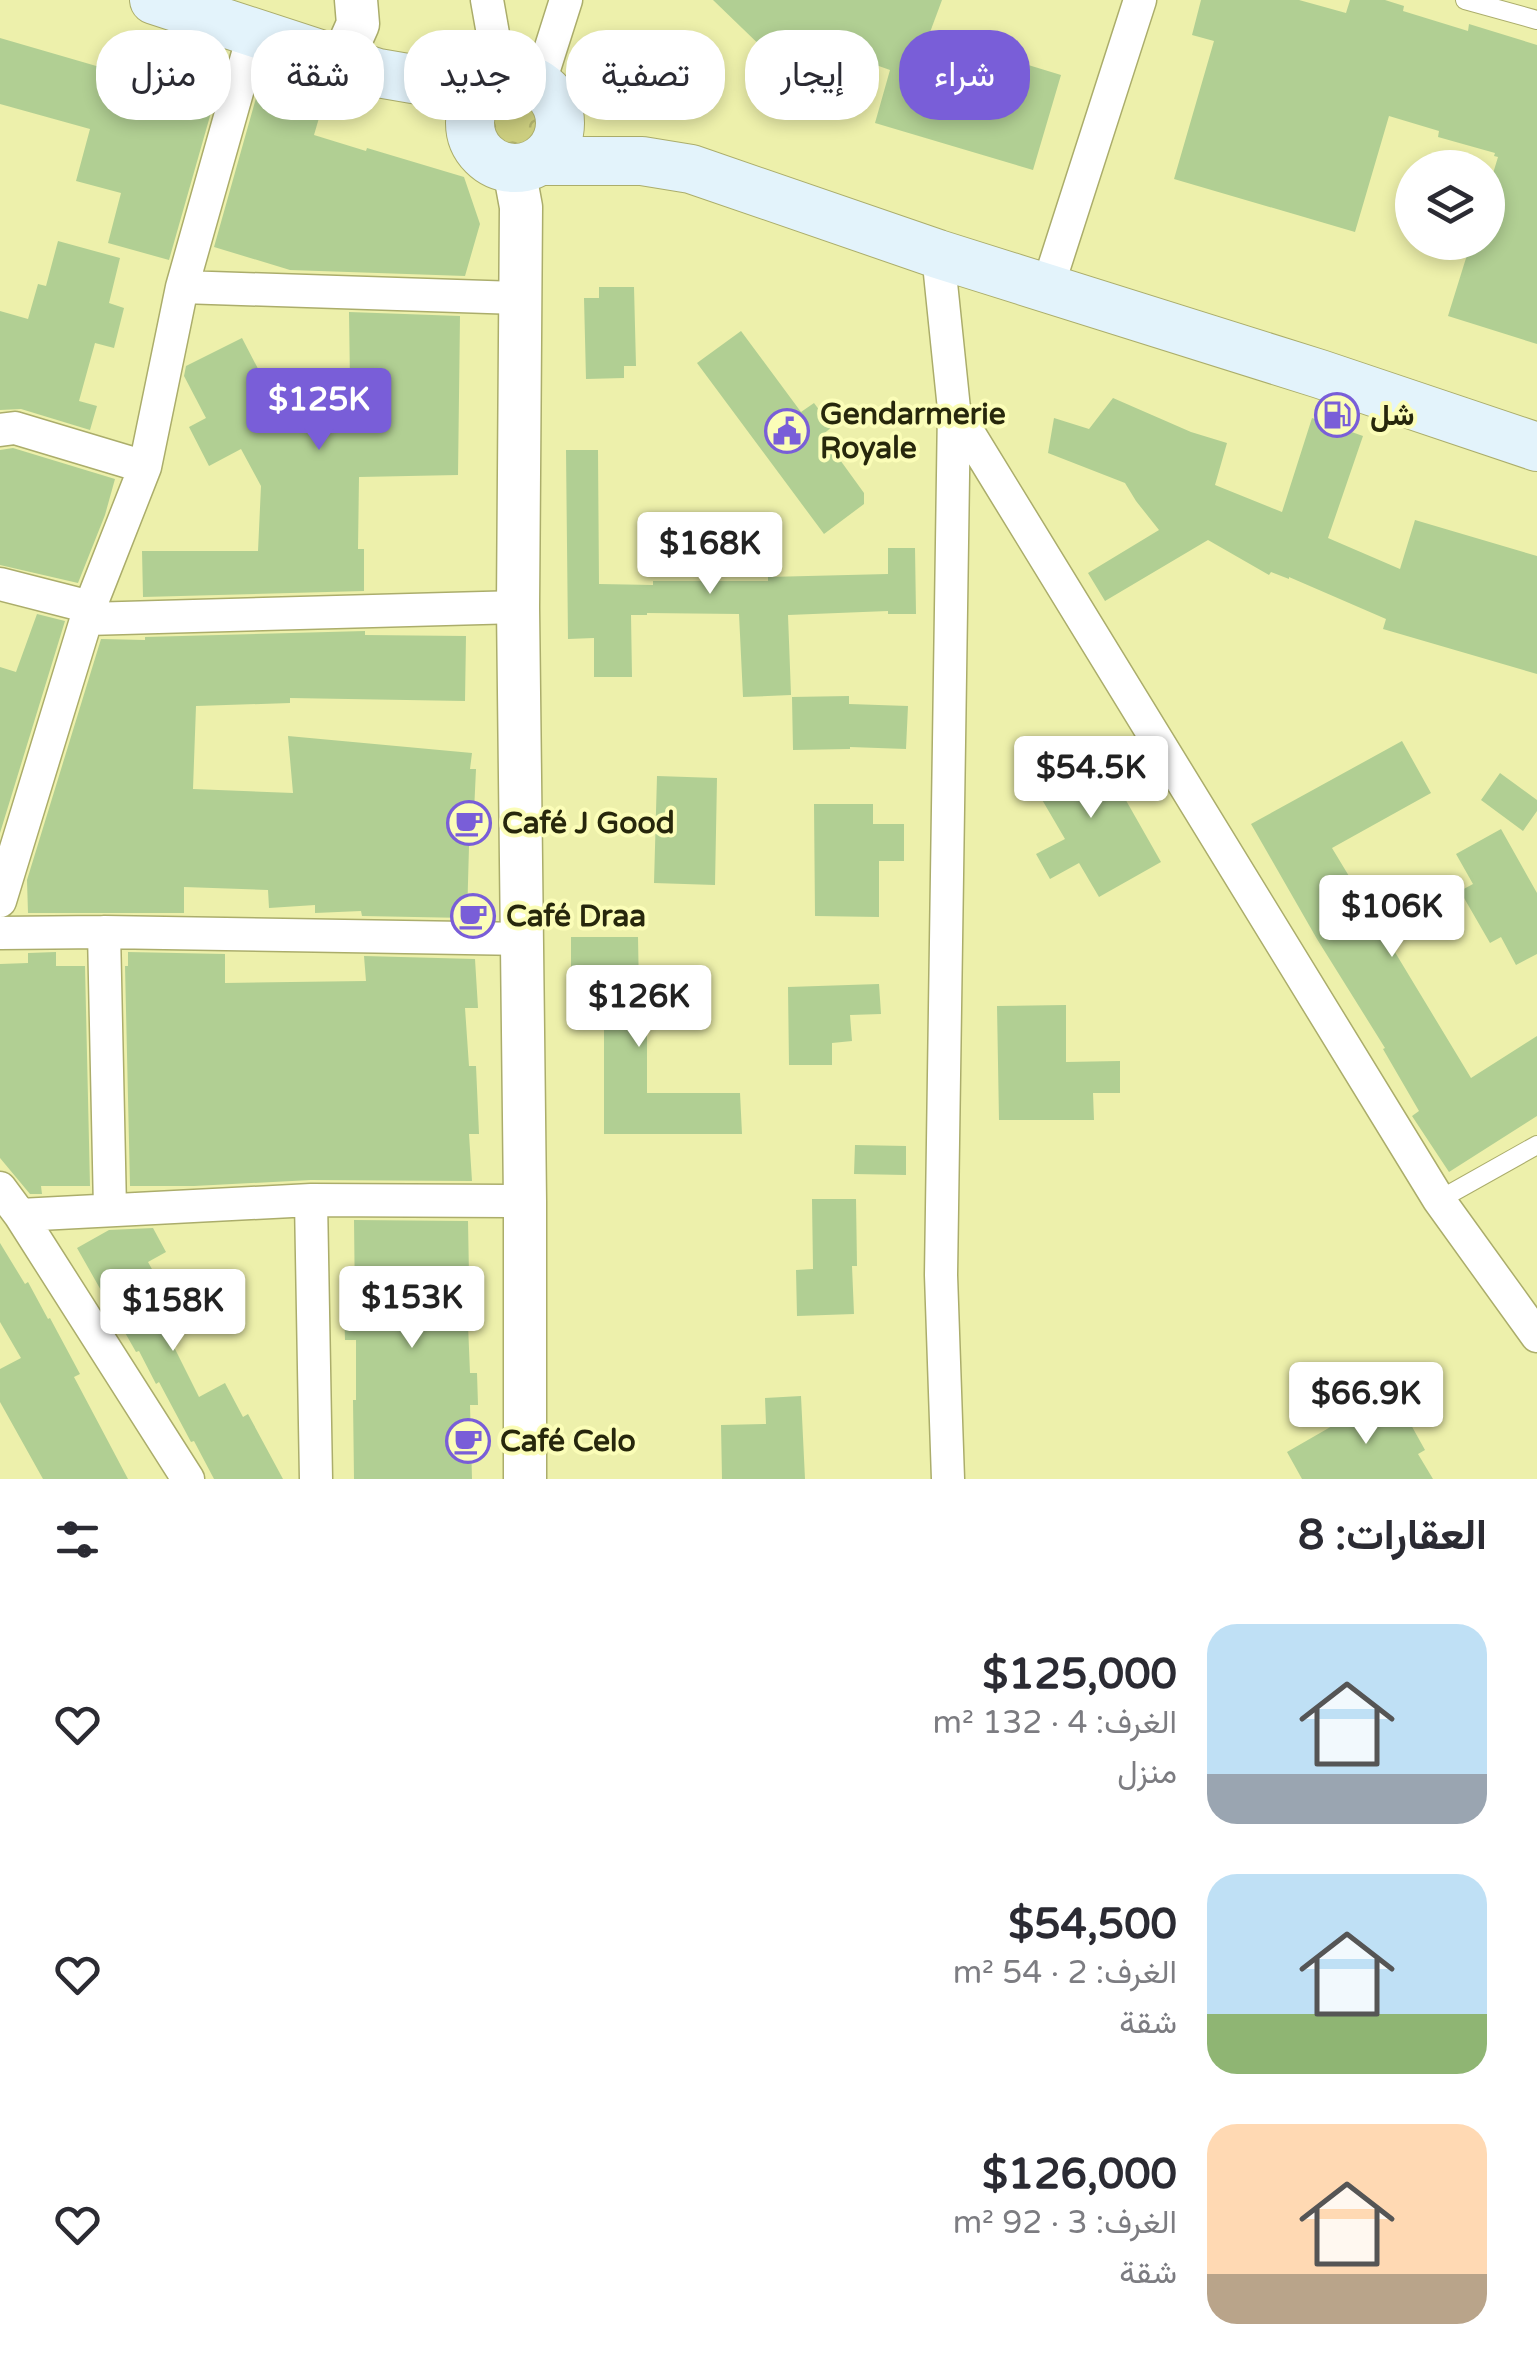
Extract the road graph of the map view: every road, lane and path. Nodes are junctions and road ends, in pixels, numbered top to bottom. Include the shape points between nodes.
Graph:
1 (154, 0) edge
2 (356, 0) edge
3 (487, 0) edge
4 (566, 0) edge
5 (1140, 0) edge
6 (1465, 0) edge
7 (1537, 20) edge
8 (358, 30) edge
9 (498, 30) edge
10 (251, 31) edge
11 (546, 41) edge
12 (251, 43) edge
13 (384, 81) edge
14 (546, 103) edge
15 (469, 120) edge
16 (546, 120) edge
17 (511, 160) junction
18 (691, 169) junction
19 (938, 254) junction
20 (182, 288) junction
21 (1046, 289) junction
22 (520, 298) junction
23 (954, 409) junction
24 (0, 430) edge
25 (1537, 447) edge
26 (145, 467) junction
27 (0, 584) edge
28 (518, 607) junction
29 (88, 613) junction
30 (0, 901) edge
31 (104, 932) junction
32 (0, 933) edge
33 (522, 938) junction
34 (1537, 1145) edge
35 (0, 1188) edge
36 (312, 1200) junction
37 (1438, 1200) junction
38 (525, 1201) junction
39 (110, 1209) junction
40 (20, 1215) junction
41 (1537, 1336) edge
42 (188, 1479) edge
43 (316, 1479) edge
44 (525, 1479) edge
45 (948, 1479) edge

1 - 10 main road
2 - 8 street
3 - 9 street
4 - 11 street
5 - 21 street
6 - 7 lane
12 - 20 street
13 - 17 main road
14 - 18 main road via 642,140
15 - 17 main road via 471,136
16 - 17 main road via 559,134 552,150
17 - 18 main road via 642,160
17 - 22 street via 521,207
18 - 19 main road
19 - 21 main road
19 - 23 street
20 - 22 street
20 - 26 street
21 - 25 main road
22 - 28 street
23 - 37 street
23 - 45 street via 941,1275
24 - 26 street via 15,428
26 - 29 street
27 - 29 street
28 - 29 street
28 - 33 street
29 - 30 street
31 - 32 street
31 - 33 street
31 - 39 street
33 - 38 street
34 - 37 lane
35 - 40 street
36 - 38 street
36 - 39 street
36 - 43 street
37 - 41 street
38 - 44 street
39 - 40 street
40 - 42 street

